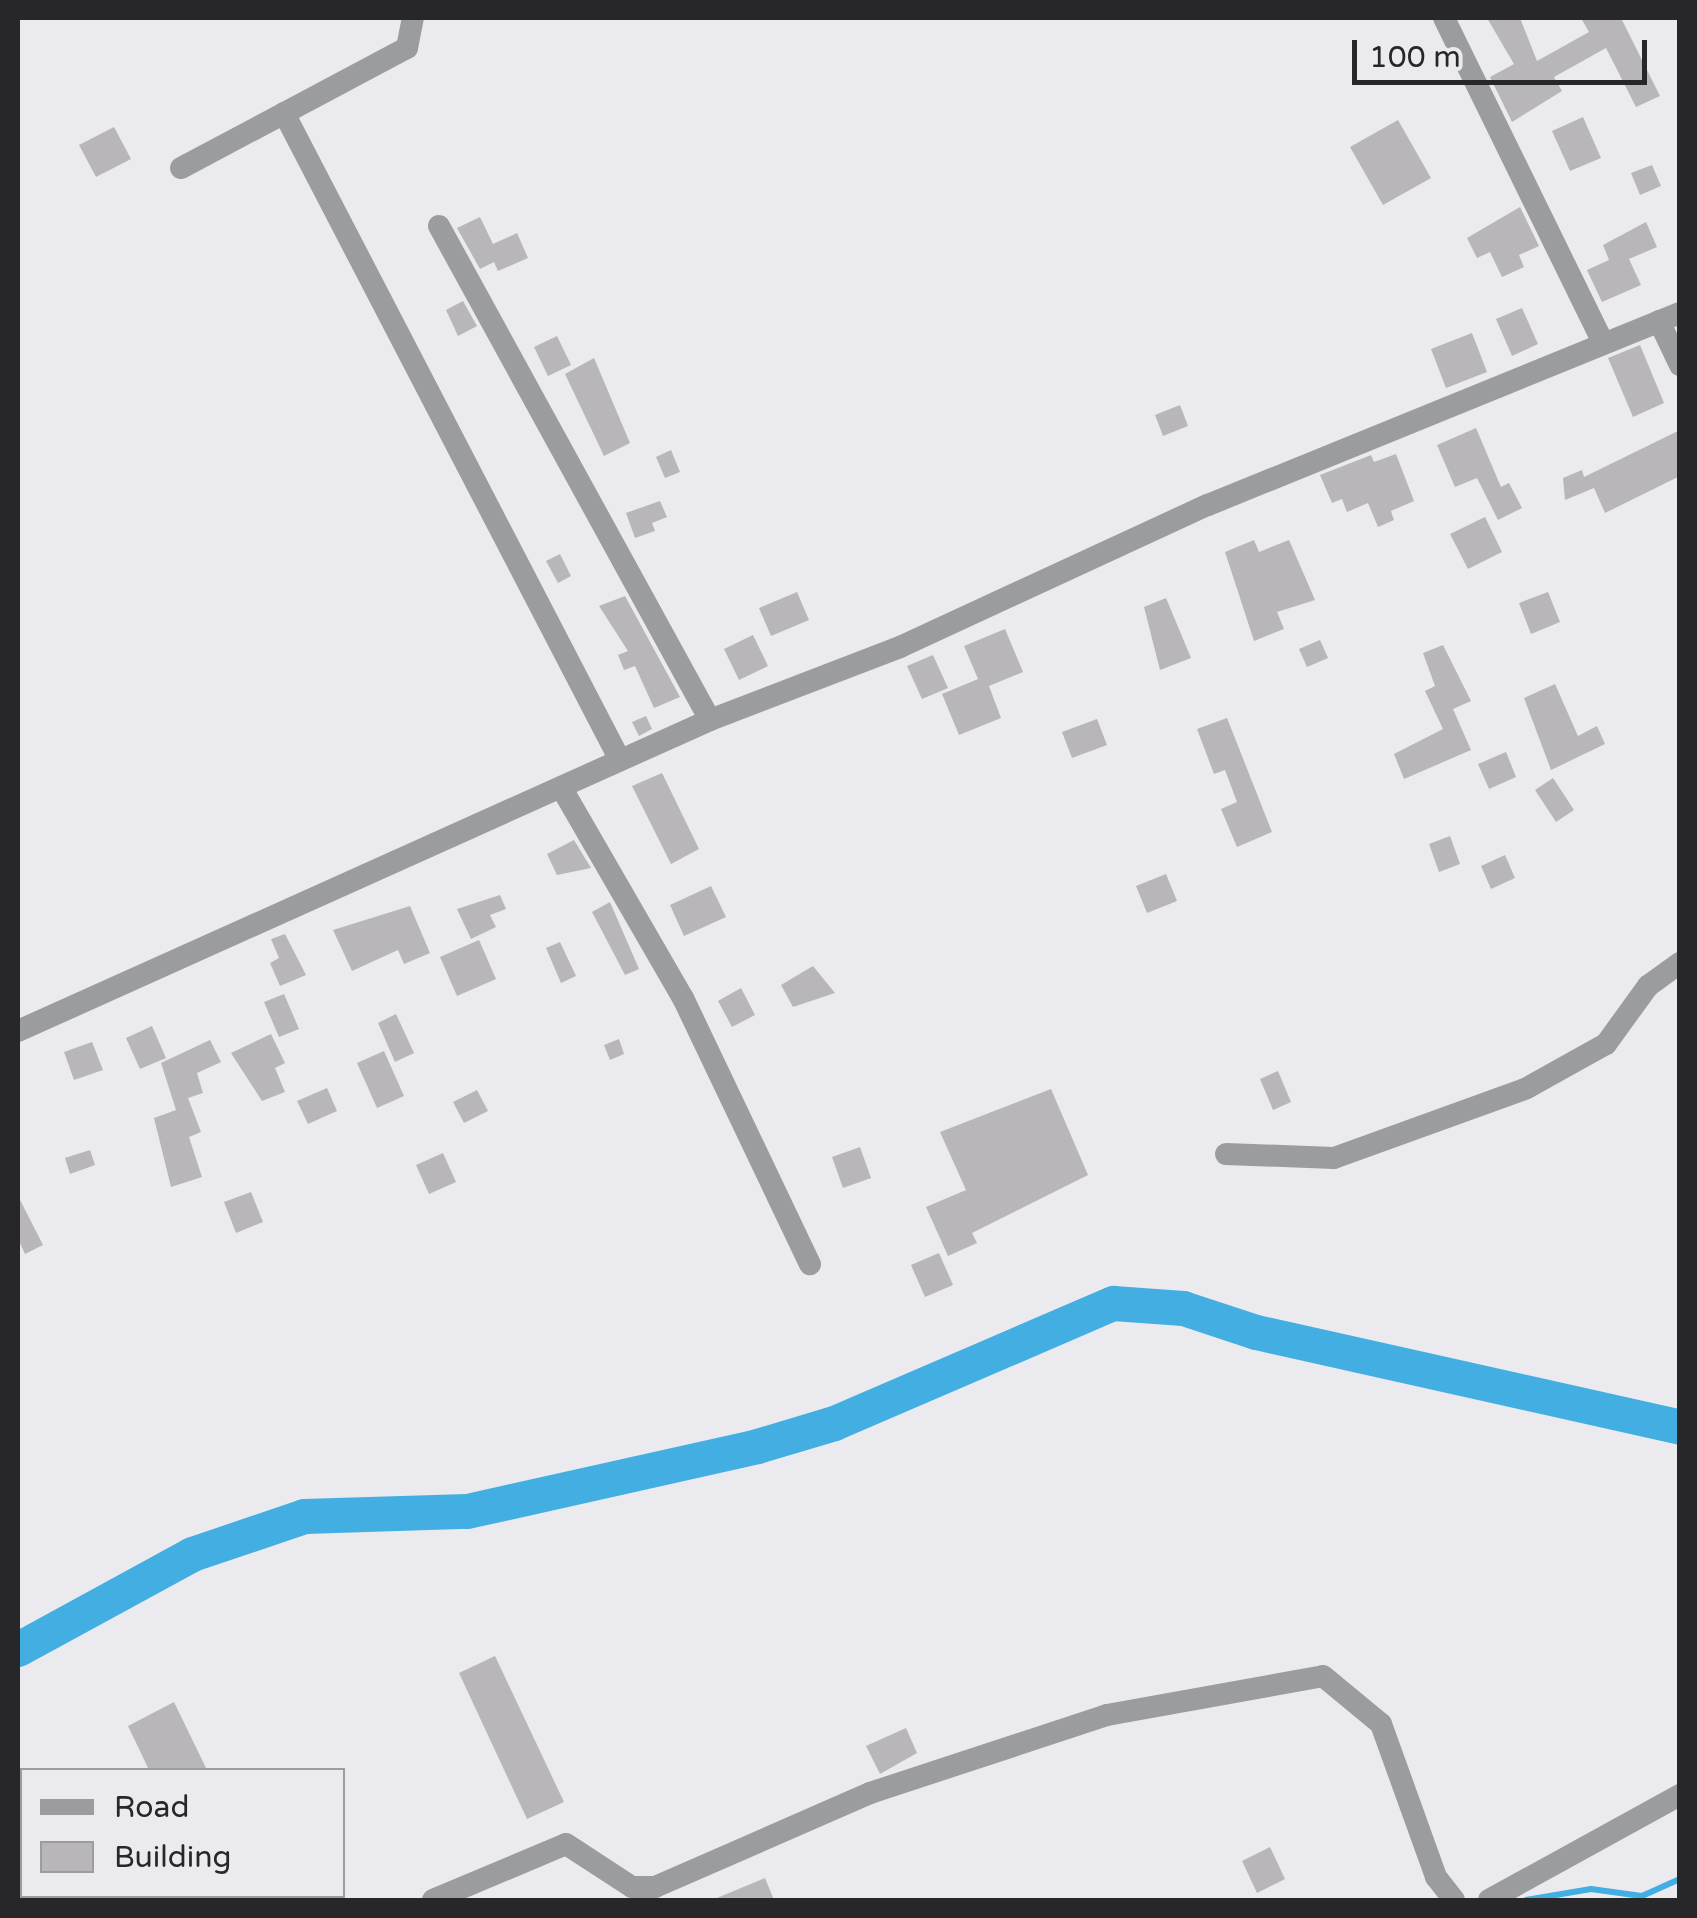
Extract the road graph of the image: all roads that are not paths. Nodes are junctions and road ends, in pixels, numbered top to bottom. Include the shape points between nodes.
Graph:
1 (412, 18) edge
2 (1444, 18) edge
3 (284, 113) junction
4 (181, 168) dead end
5 (440, 226) dead end
6 (1669, 317) edge
7 (1604, 344) junction
8 (1680, 365) edge
9 (710, 720) junction
10 (620, 760) junction
11 (561, 787) junction
12 (1680, 963) edge
13 (18, 1031) edge
14 (1226, 1154) dead end
15 (810, 1264) dead end
16 (1680, 1795) edge
17 (433, 1900) edge
18 (1454, 1900) edge
19 (1489, 1900) edge

1 - 3 street via 407,48
2 - 7 street
3 - 4 street
3 - 10 street
5 - 9 street
6 - 7 street
6 - 8 street
7 - 9 street via 1208,505 900,648
9 - 10 street
10 - 11 street
11 - 13 street
11 - 15 street via 683,998
12 - 14 street via 1648,986 1606,1044 1527,1088 1334,1158
16 - 19 street
17 - 18 street via 566,1844 632,1887 655,1887 870,1792 1108,1715 1323,1676 1382,1724 1436,1877

